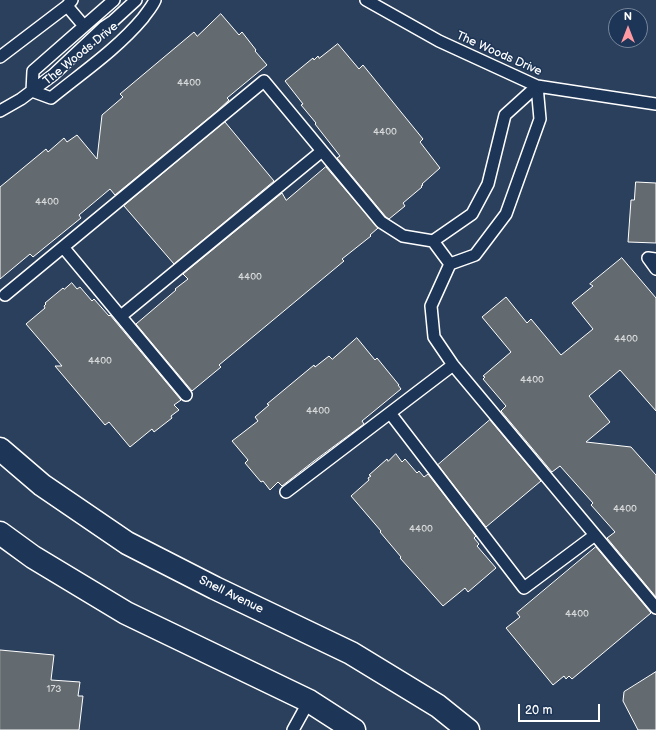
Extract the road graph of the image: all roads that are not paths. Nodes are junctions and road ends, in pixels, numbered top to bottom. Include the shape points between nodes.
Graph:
1 (114, 0) edge
2 (136, 0) edge
3 (155, 0) edge
4 (366, 0) edge
5 (69, 3) edge
6 (84, 26) junction
7 (0, 56) edge
8 (537, 86) junction
9 (32, 91) junction
10 (656, 104) edge
11 (0, 112) edge
12 (322, 151) junction
13 (433, 241) junction
14 (63, 247) junction
15 (656, 259) edge
16 (450, 264) junction
17 (656, 269) edge
18 (5, 295) dead end
19 (121, 316) junction
20 (453, 365) junction
21 (186, 395) dead end
22 (390, 413) junction
23 (0, 449) edge
24 (286, 492) dead end
25 (0, 533) edge
26 (595, 535) junction
27 (656, 608) edge
28 (309, 702) junction
29 (293, 730) edge
30 (354, 730) edge
31 (468, 730) edge

1 - 6 lane, The Woods Drive
2 - 9 lane, The Woods Drive
3 - 9 lane, The Woods Drive via 115,47 51,98
4 - 8 lane, The Woods Drive via 439,41
5 - 6 lane
5 - 7 lane
6 - 9 lane, The Woods Drive via 32,71
8 - 10 lane, The Woods Drive
8 - 13 lane via 505,115 488,184 472,214
8 - 16 lane via 540,119 506,214 474,255
9 - 11 lane, The Woods Drive
12 - 13 lane via 381,222 404,236
12 - 14 lane via 264,81
12 - 19 lane
13 - 16 lane
14 - 18 lane
14 - 19 lane
15 - 17 lane via 648,258
16 - 20 lane via 431,306 434,336
19 - 21 lane
20 - 22 lane
20 - 26 lane
22 - 24 lane
22 - 26 lane via 524,588
23 - 31 main road, Snell Avenue via 42,485 127,543 351,652 438,706
25 - 28 main road via 33,557 126,613
26 - 27 lane
28 - 29 lane
28 - 30 main road

